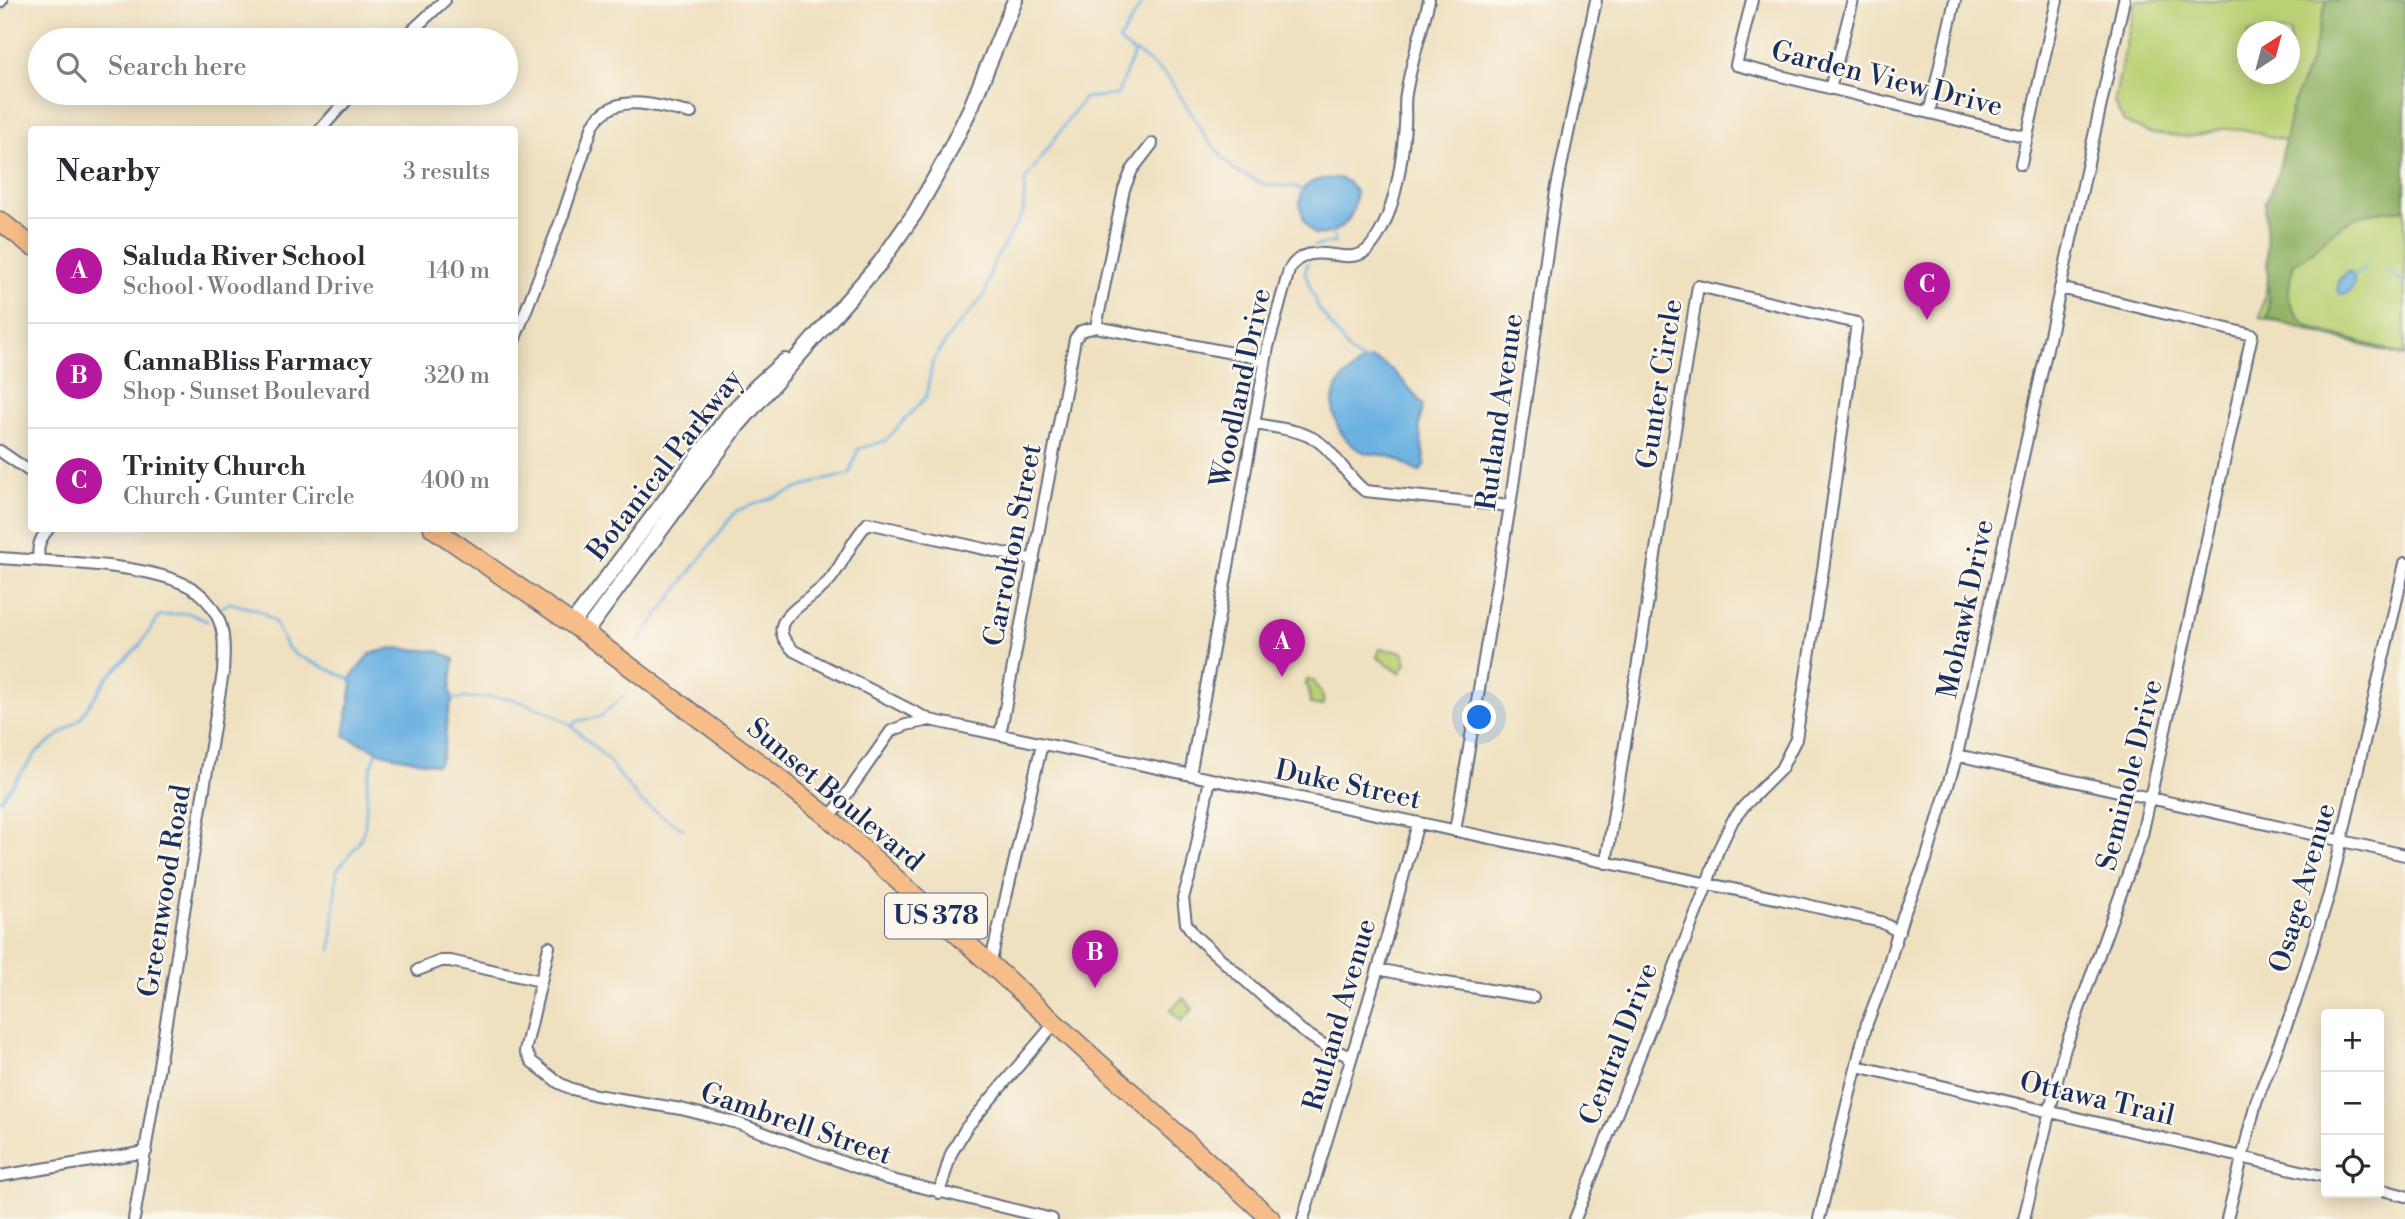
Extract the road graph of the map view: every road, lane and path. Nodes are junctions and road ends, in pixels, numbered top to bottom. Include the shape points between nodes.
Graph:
1 (445, 0) edge
2 (1015, 0) edge
3 (1429, 0) edge
4 (1596, 0) edge
5 (1752, 0) edge
6 (1853, 0) edge
7 (1955, 0) edge
8 (2057, 0) edge
9 (2124, 0) edge
10 (415, 28) edge
11 (1830, 89) junction
12 (342, 105) edge
13 (691, 113) dead end
14 (1928, 113) junction
15 (324, 126) edge
16 (2027, 137) junction
17 (1152, 144) dead end
18 (2021, 164) dead end
19 (0, 221) edge
20 (28, 243) edge
21 (2060, 288) junction
22 (1096, 327) junction
23 (518, 331) edge
24 (1265, 362) junction
25 (1255, 424) junction
26 (0, 451) edge
27 (28, 470) edge
28 (1510, 506) junction
29 (46, 532) edge
30 (444, 532) edge
31 (0, 558) edge
32 (1034, 560) junction
33 (38, 561) junction
34 (2405, 563) edge
35 (578, 628) junction
36 (930, 720) junction
37 (1000, 736) junction
38 (1042, 744) junction
39 (1957, 755) junction
40 (1190, 775) junction
41 (1210, 779) junction
42 (2150, 798) junction
43 (828, 817) junction
44 (1418, 823) junction
45 (1455, 831) junction
46 (2343, 841) junction
47 (2405, 855) edge
48 (1606, 863) junction
49 (1706, 885) junction
50 (1899, 932) junction
51 (549, 947) dead end
52 (990, 965) junction
53 (1378, 969) junction
54 (418, 970) dead end
55 (541, 981) junction
56 (1533, 997) dead end
57 (1054, 1024) junction
58 (1352, 1056) junction
59 (1857, 1066) junction
60 (2049, 1111) junction
61 (146, 1152) junction
62 (2242, 1157) junction
63 (0, 1176) edge
64 (2321, 1176) edge
65 (2384, 1190) edge
66 (939, 1193) junction
67 (2405, 1196) edge
68 (134, 1219) edge
69 (1052, 1219) edge
70 (1271, 1219) edge
71 (1303, 1219) edge
72 (1575, 1219) edge
73 (1819, 1219) edge
74 (2024, 1219) edge
75 (2227, 1219) edge

1 - 10 street
2 - 35 street, Botanical Parkway via 971,107 915,213 880,263 737,426
3 - 24 street, Woodland Drive via 1405,95 1396,184 1382,230 1360,255 1315,253 1293,263
4 - 28 street, Rutland Avenue via 1556,191
5 - 11 street, Garden View Drive via 1736,65
6 - 11 street
7 - 14 street
8 - 16 street
9 - 21 street, Mohawk Drive
11 - 14 street, Garden View Drive
12 - 15 street
13 - 23 street via 624,103 598,116
14 - 16 street, Garden View Drive
16 - 18 street
17 - 22 street via 1124,189
19 - 20 main road
21 - 39 street, Mohawk Drive
21 - 42 street, Seminole Drive via 2252,335
22 - 24 street
22 - 32 street, Carrolton Street via 1081,331 1075,339
24 - 25 street, Woodland Drive
25 - 28 street via 1289,430 1322,444 1365,491
25 - 40 street, Woodland Drive
26 - 27 street
28 - 45 street, Rutland Avenue
29 - 33 street via 37,547
30 - 35 main road, Sunset Boulevard / US 378
31 - 33 street
32 - 36 street via 868,523 827,584 790,612 782,634 794,651
32 - 37 street, Carrolton Street
33 - 61 street, Greenwood Road via 162,576 198,592 222,627 223,672
34 - 46 street, Osage Avenue
35 - 43 main road, Sunset Boulevard / US 378
36 - 37 street, Duke Street
36 - 43 street, Duke Street via 891,732
37 - 38 street, Duke Street
38 - 40 street, Duke Street
38 - 52 street
39 - 42 street
39 - 50 street, Mohawk Drive
40 - 41 street, Duke Street
41 - 44 street, Duke Street
41 - 58 street via 1183,898 1186,923 1301,1031
42 - 46 street
42 - 60 street, Seminole Drive via 2135,861 2064,1051
43 - 52 main road, Sunset Boulevard / US 378
44 - 45 street, Duke Street
44 - 53 street, Rutland Avenue
45 - 48 street, Duke Street
46 - 47 street
46 - 62 street, Osage Avenue via 2295,1003 2256,1102
48 - 49 street, Duke Street
48 - 49 street, Gunter Circle via 1698,286 1857,323 1796,739 1781,769 1733,820
49 - 50 street, Duke Street via 1881,922
49 - 72 street, Central Drive
50 - 59 street, Mohawk Drive
51 - 55 street
52 - 57 main road, Sunset Boulevard / US 378
53 - 56 street
53 - 58 street, Rutland Avenue
54 - 55 street via 450,961
55 - 66 street, Gambrell Street via 525,1051 559,1083 596,1095 737,1123 854,1168
57 - 66 street via 966,1128 951,1154
57 - 70 main road, Sunset Boulevard / US 378
58 - 71 street, Rutland Avenue
59 - 60 street, Ottawa Trail
59 - 73 street, Mohawk Drive
60 - 62 street, Ottawa Trail
60 - 74 street, Seminole Drive
61 - 63 street
61 - 68 street, Greenwood Road
62 - 64 street, Ottawa Trail
62 - 75 street, Osage Avenue
65 - 67 street
66 - 69 street, Gambrell Street

